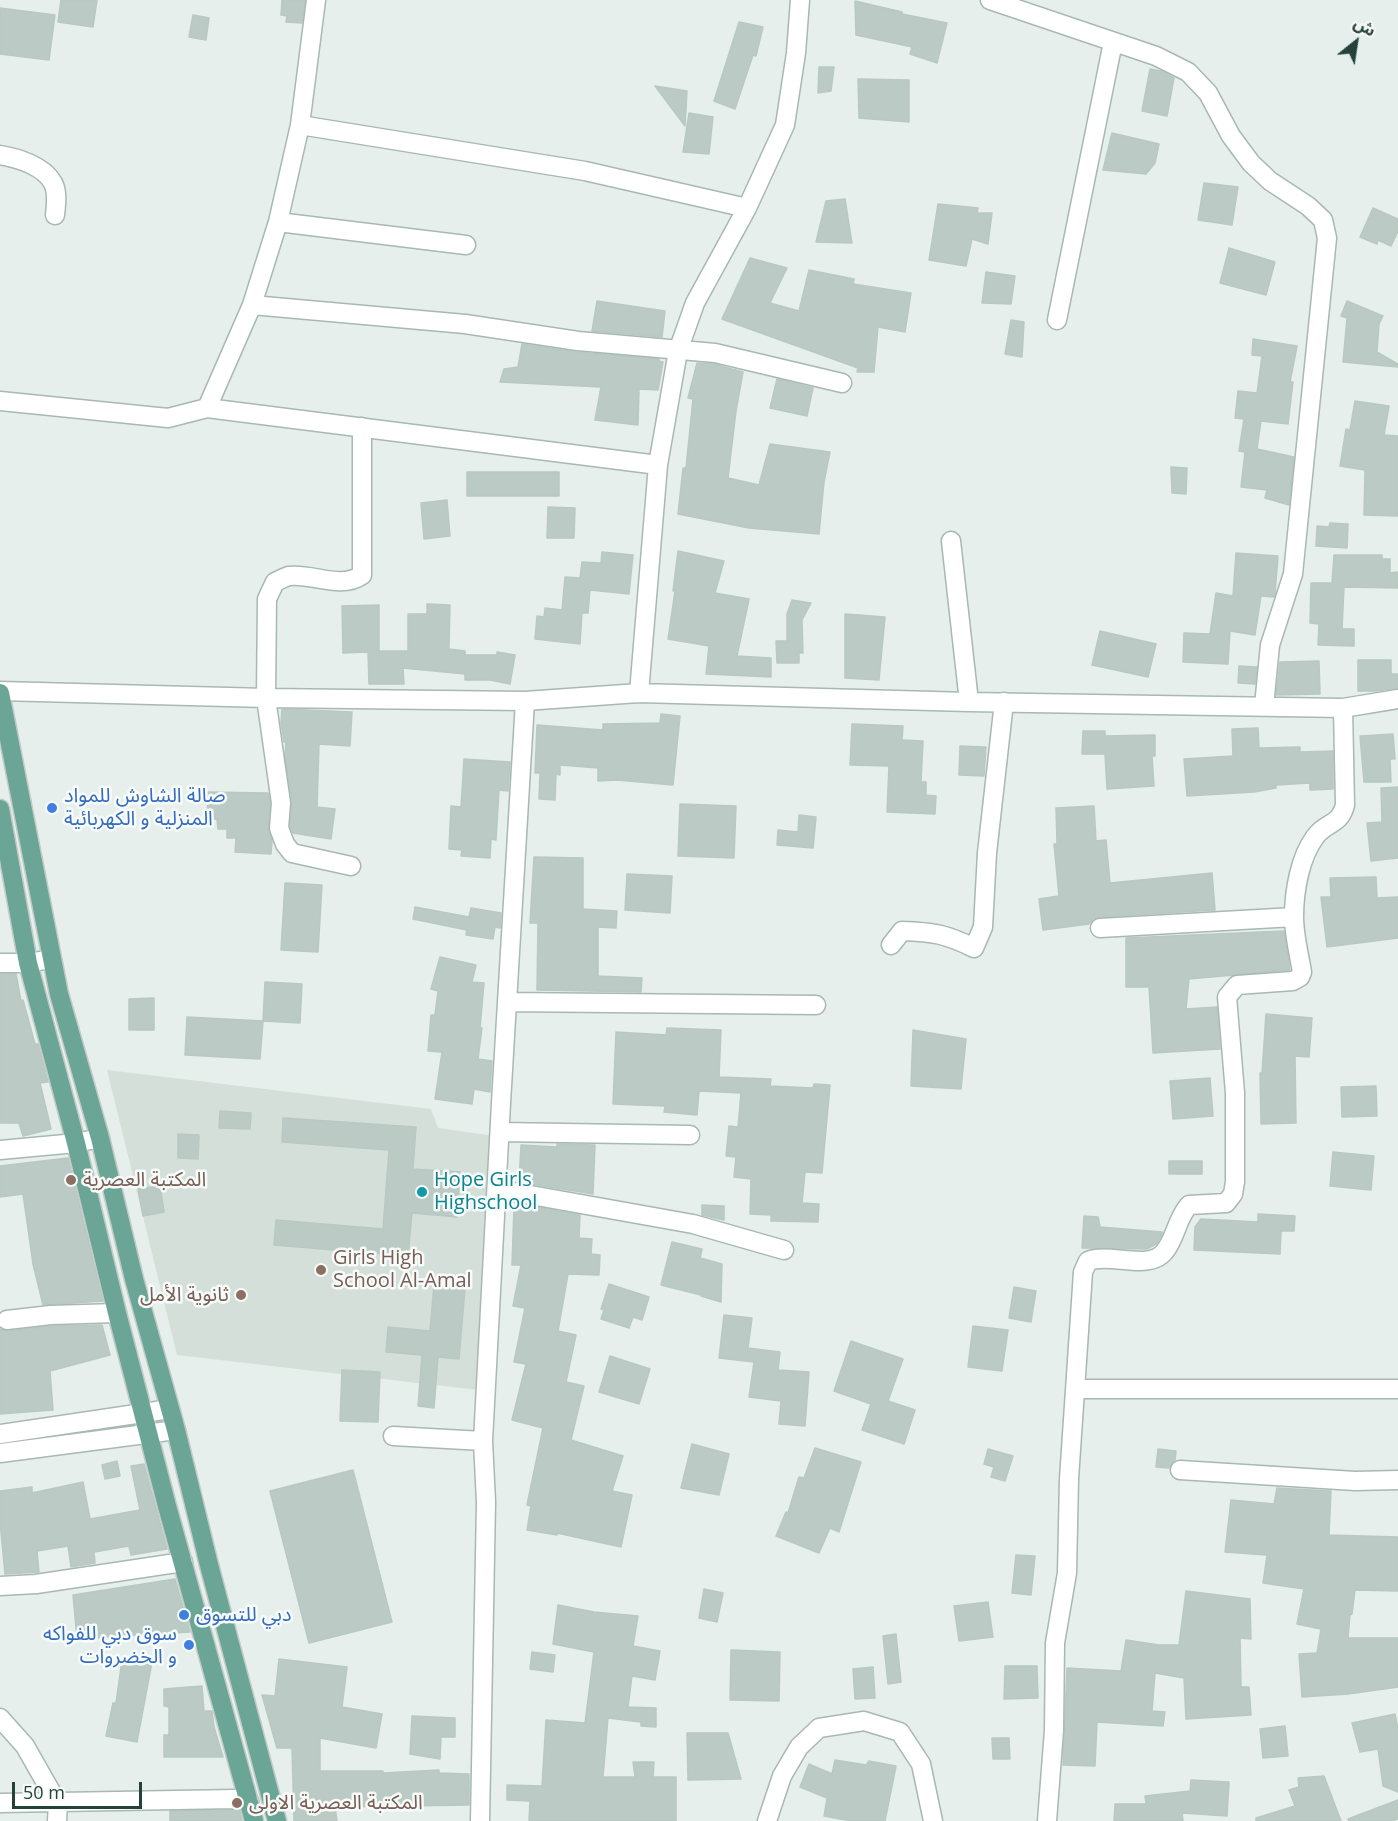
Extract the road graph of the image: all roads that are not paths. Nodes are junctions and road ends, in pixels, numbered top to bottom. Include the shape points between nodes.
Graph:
1 (316, 0) edge
2 (800, 0) edge
3 (990, 0) edge
4 (1113, 42) junction
5 (300, 125) junction
6 (0, 155) edge
7 (747, 208) junction
8 (55, 215) dead end
9 (278, 222) junction
10 (466, 245) dead end
11 (252, 305) junction
12 (1057, 320) dead end
13 (678, 351) junction
14 (842, 383) dead end
15 (0, 401) edge
16 (207, 408) junction
17 (362, 427) junction
18 (658, 465) junction
19 (951, 541) dead end
20 (0, 692) edge
21 (639, 693) junction
22 (266, 698) junction
23 (1398, 699) edge
24 (525, 701) junction
25 (969, 702) junction
26 (1004, 702) junction
27 (1264, 706) junction
28 (1343, 708) junction
29 (0, 809) edge
30 (351, 866) dead end
31 (1294, 917) junction
32 (1100, 928) dead end
33 (891, 945) dead end
34 (51, 959) junction
35 (0, 963) edge
36 (28, 963) junction
37 (507, 1002) junction
38 (816, 1005) dead end
39 (500, 1132) junction
40 (690, 1136) dead end
41 (100, 1138) junction
42 (76, 1143) junction
43 (0, 1150) edge
44 (497, 1189) junction
45 (784, 1250) dead end
46 (117, 1313) junction
47 (7, 1320) dead end
48 (1075, 1389) junction
49 (1398, 1389) edge
50 (170, 1409) junction
51 (144, 1414) junction
52 (176, 1430) junction
53 (0, 1434) edge
54 (150, 1435) junction
55 (393, 1436) dead end
56 (483, 1441) junction
57 (0, 1453) edge
58 (1180, 1470) dead end
59 (1398, 1480) edge
60 (183, 1562) junction
61 (0, 1586) edge
62 (0, 1718) edge
63 (249, 1801) junction
64 (0, 1803) edge
65 (58, 1812) edge
66 (254, 1821) edge
67 (277, 1821) edge
68 (480, 1821) edge
69 (767, 1821) edge
70 (933, 1821) edge
71 (1047, 1821) edge

1 - 5 street
2 - 7 street via 784,125
3 - 4 street
4 - 12 street
4 - 27 street via 1188,72 1208,93 1251,163 1323,220 1327,238 1293,574 1270,645
5 - 7 street via 585,171
5 - 9 street
6 - 8 street via 41,170 53,183
7 - 13 street via 695,303
9 - 10 street
9 - 11 street
11 - 13 street via 465,324
11 - 16 street
13 - 14 street via 715,353
13 - 18 street
15 - 16 street via 168,418
16 - 17 street
17 - 18 street
17 - 22 street via 362,575 344,581 289,576 275,582 267,599
18 - 21 street
19 - 25 street
20 - 22 street
20 - 34 main road
21 - 24 street
21 - 25 street
22 - 24 street
22 - 30 street via 281,803 279,828 285,844 292,853
23 - 28 street
24 - 37 street
25 - 26 street
26 - 27 street
26 - 33 street via 983,927 974,948 931,932 902,932
27 - 28 street
28 - 31 street via 1346,805 1343,815 1318,832 1312,841 1302,863
29 - 36 main road
31 - 32 street
31 - 48 street via 1300,977 1293,981 1237,985 1227,997 1235,1093 1233,1194 1226,1203 1189,1205 1164,1253 1152,1259 1099,1257 1088,1261 1081,1286
34 - 36 street
34 - 41 main road
35 - 36 street
36 - 42 main road
37 - 38 street
37 - 39 street
39 - 40 street
39 - 44 street
41 - 42 street
41 - 50 main road
42 - 43 street
42 - 46 main road
44 - 45 street via 693,1224
44 - 56 street
46 - 47 street
46 - 51 main road
48 - 49 street
48 - 71 street via 1066,1573 1055,1643
50 - 51 street
50 - 52 main road
51 - 53 street
51 - 54 main road
52 - 54 street
52 - 67 main road
54 - 57 street
54 - 60 main road
55 - 56 street
56 - 68 street via 486,1502
58 - 59 street via 1355,1482
60 - 61 street
60 - 63 main road
62 - 65 street via 25,1746
63 - 65 street
63 - 66 main road
64 - 65 street
69 - 70 street via 782,1776 799,1746 819,1728 864,1721 900,1732 921,1764

